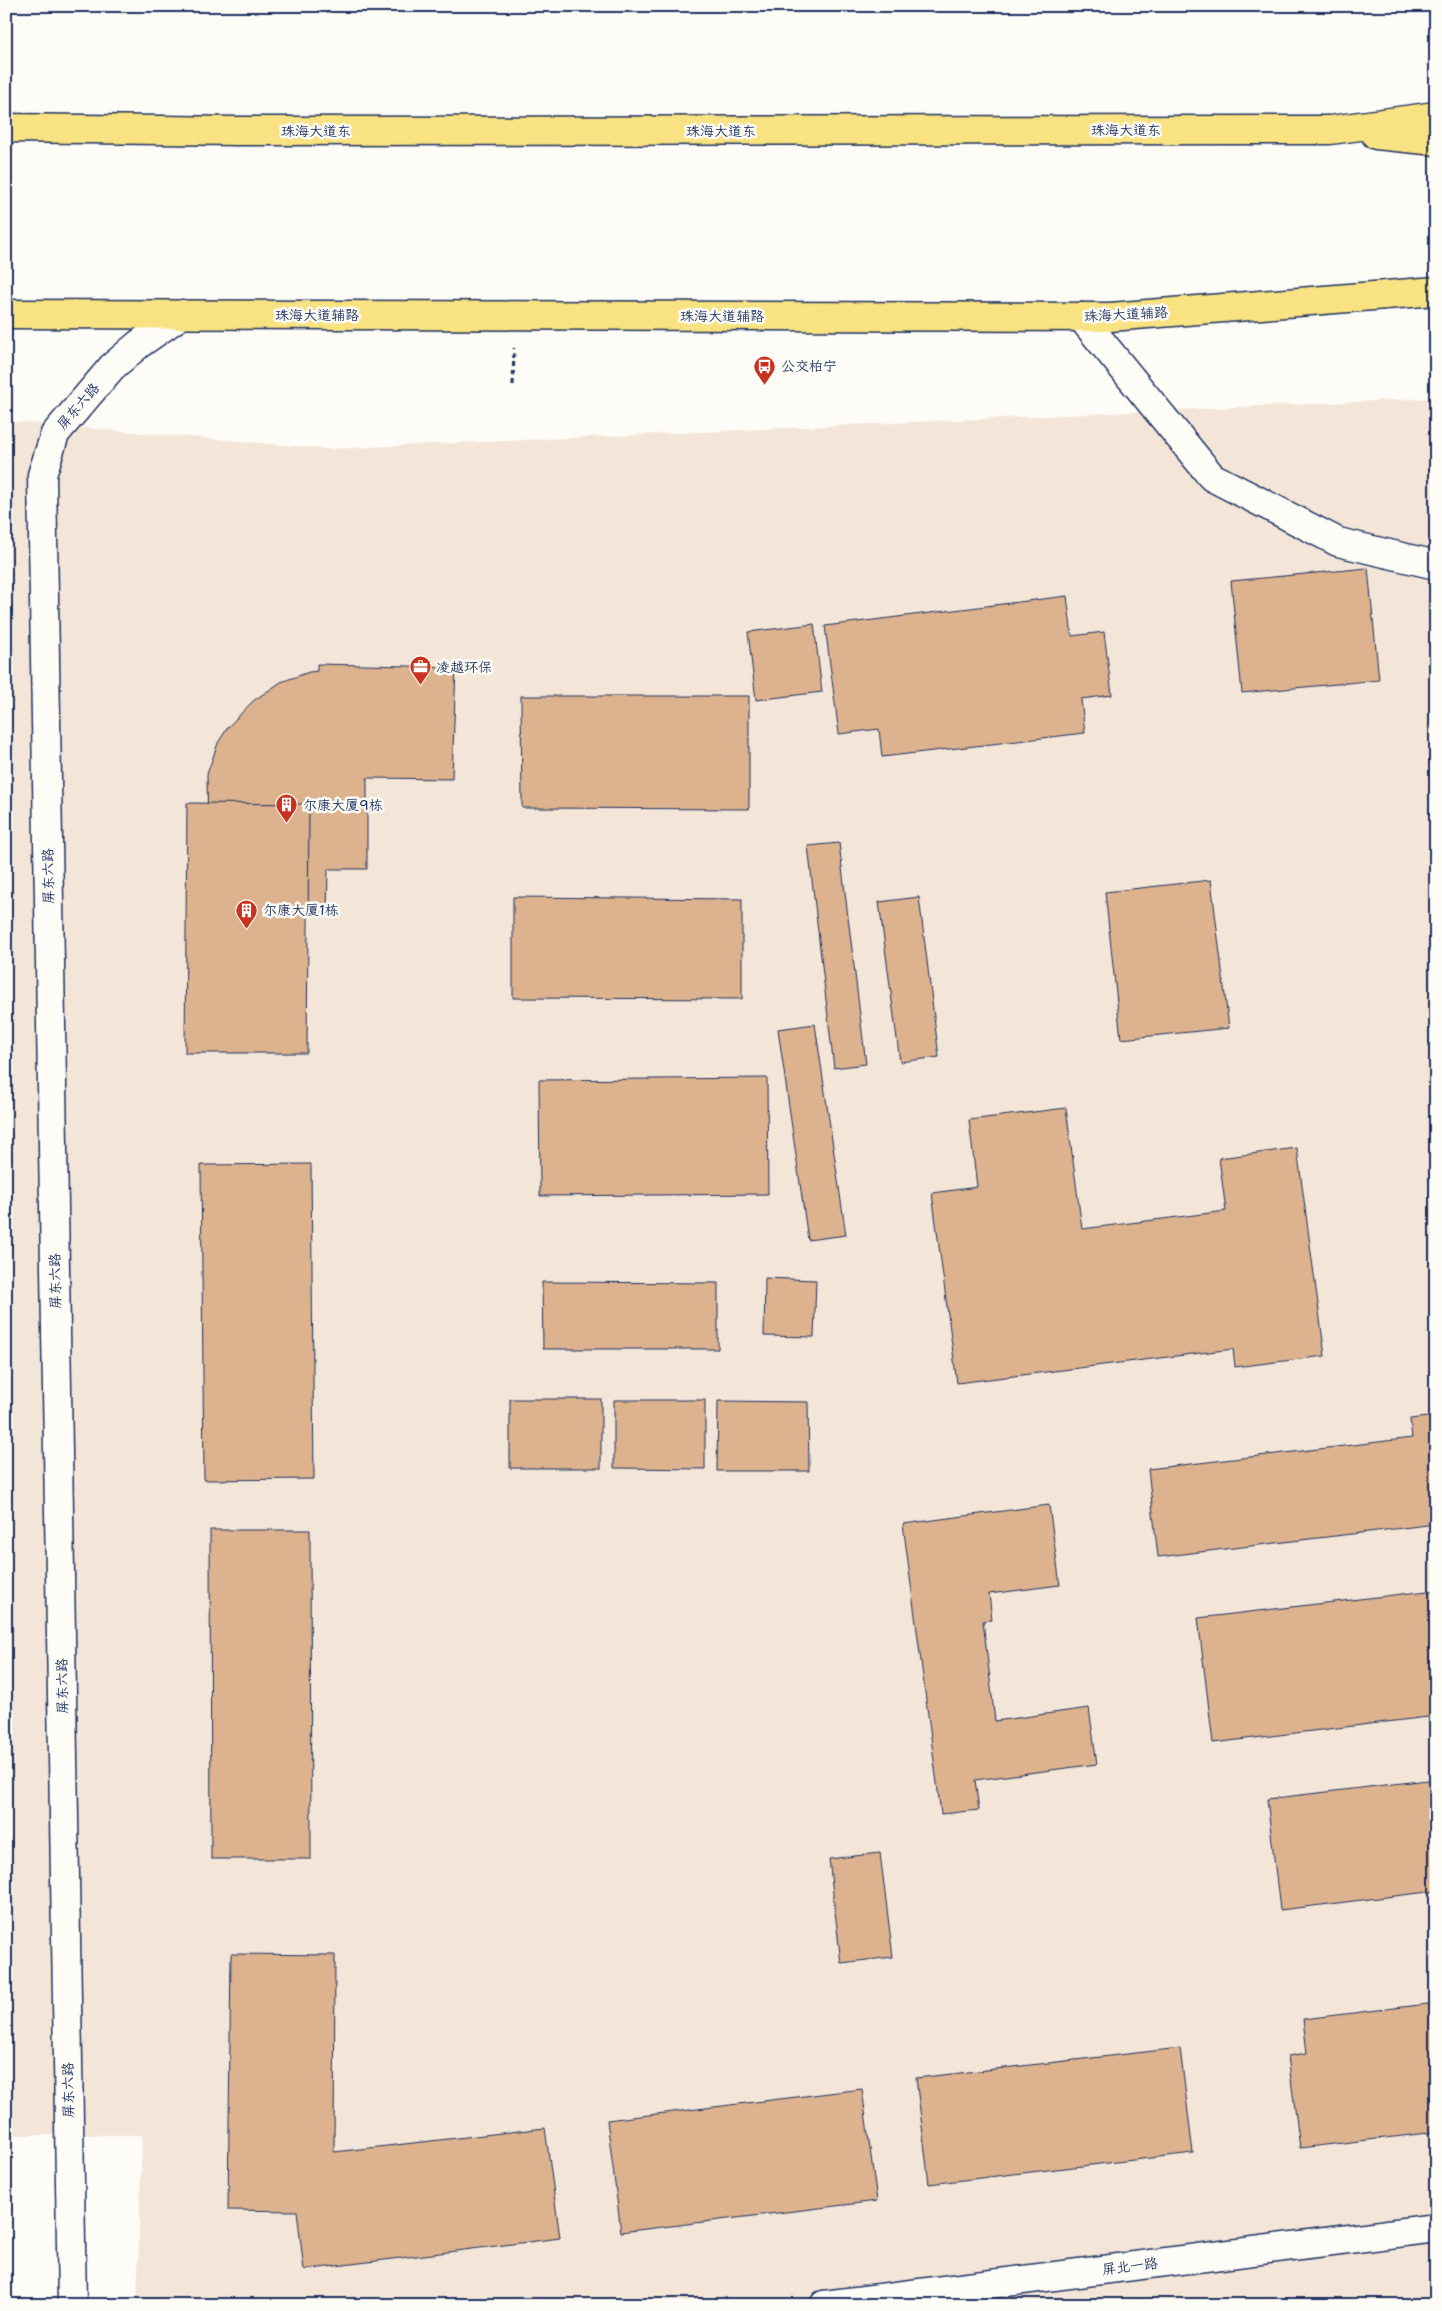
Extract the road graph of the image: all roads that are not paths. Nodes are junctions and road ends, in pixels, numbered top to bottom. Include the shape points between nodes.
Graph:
1 (1436, 116) edge
2 (6, 128) edge
3 (1330, 130) junction
4 (1436, 141) edge
5 (1436, 291) edge
6 (6, 314) edge
7 (182, 314) junction
8 (1081, 316) junction
9 (1436, 564) edge
10 (1436, 2228) edge
11 (72, 2305) edge
12 (824, 2305) edge

1 - 3 main road, 珠海大道东
2 - 3 main road, 珠海大道东 via 237,131
3 - 4 main road
5 - 8 main road, 珠海大道辅路 via 1110,317
6 - 7 main road, 珠海大道辅路
7 - 8 main road, 珠海大道辅路
7 - 11 street, 屏东六路 via 112,367 55,434 42,475
8 - 9 street via 1212,477 1338,542
10 - 12 street, 屏北一路

